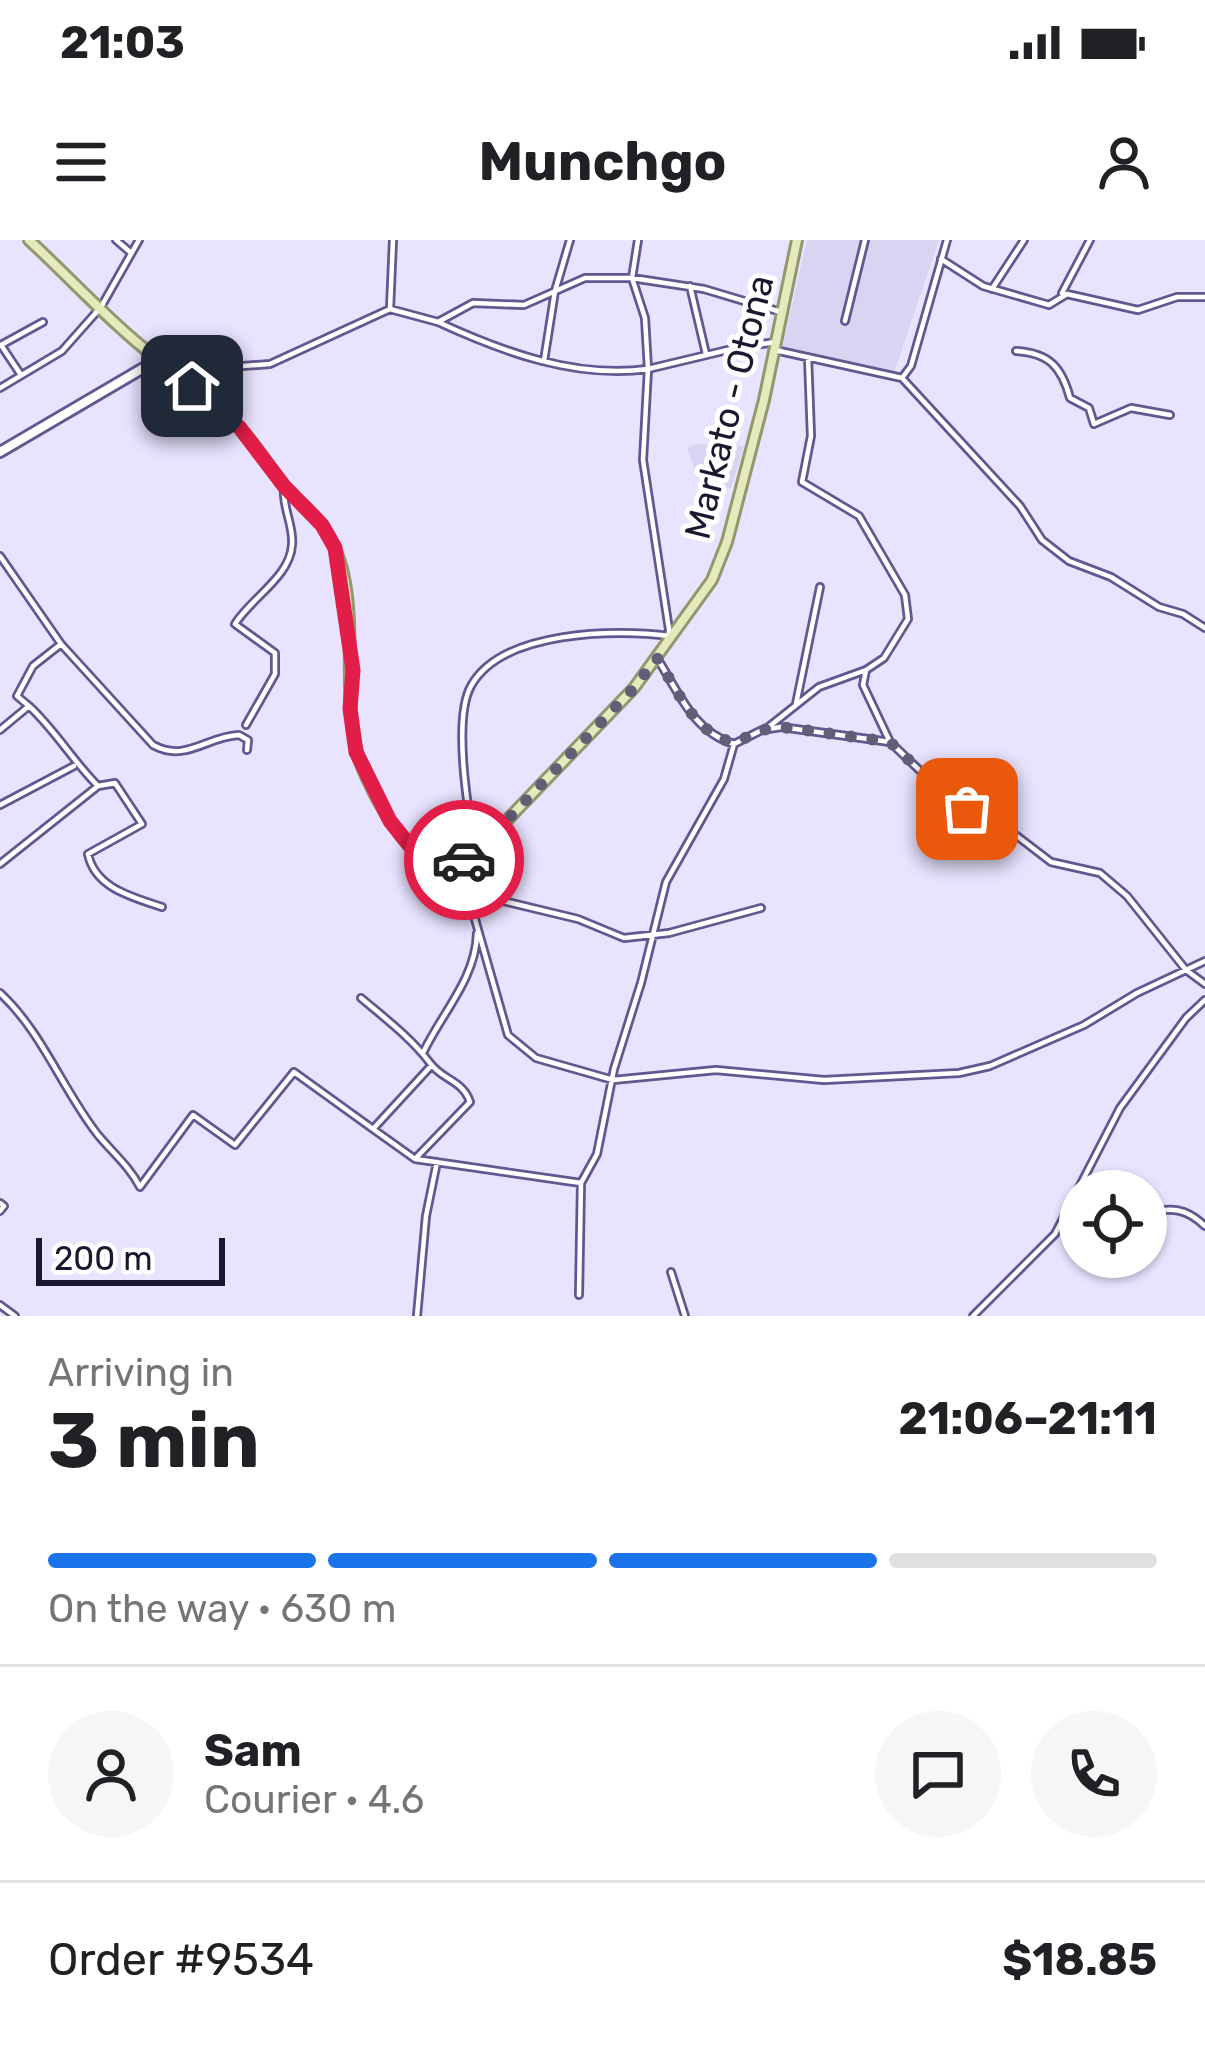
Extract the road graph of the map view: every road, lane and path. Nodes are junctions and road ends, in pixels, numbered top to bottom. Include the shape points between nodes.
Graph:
1 (28, 240) edge
2 (116, 240) edge
3 (139, 240) edge
4 (393, 240) edge
5 (570, 240) edge
6 (638, 240) edge
7 (797, 240) edge
8 (865, 240) edge
9 (947, 240) edge
10 (1024, 240) edge
11 (1090, 240) edge
12 (132, 254) junction
13 (941, 259) junction
14 (632, 278) junction
15 (689, 286) junction
16 (992, 289) junction
17 (555, 291) junction
18 (1061, 295) junction
19 (1205, 297) edge
20 (101, 307) junction
21 (390, 310) junction
22 (781, 312) junction
23 (44, 322) dead end
24 (438, 322) junction
25 (845, 322) dead end
26 (1, 344) edge
27 (775, 346) junction
28 (1016, 351) dead end
29 (706, 354) junction
30 (808, 357) junction
31 (157, 360) junction
32 (544, 361) junction
33 (648, 369) junction
34 (175, 370) junction
35 (21, 375) junction
36 (902, 378) junction
37 (0, 388) edge
38 (1170, 415) dead end
39 (0, 452) edge
40 (284, 486) junction
41 (1, 558) edge
42 (820, 587) dead end
43 (1205, 628) edge
44 (670, 635) junction
45 (61, 644) junction
46 (657, 658) junction
47 (866, 670) junction
48 (796, 704) junction
49 (29, 706) junction
50 (246, 725) dead end
51 (766, 729) junction
52 (0, 730) edge
53 (890, 742) junction
54 (734, 743) junction
55 (247, 750) dead end
56 (77, 764) junction
57 (98, 786) junction
58 (0, 806) edge
59 (476, 853) junction
60 (459, 862) junction
61 (0, 864) edge
62 (466, 886) junction
63 (162, 907) dead end
64 (761, 908) dead end
65 (477, 928) junction
66 (651, 936) junction
67 (1205, 962) edge
68 (1186, 970) junction
69 (1205, 984) edge
70 (0, 993) edge
71 (361, 998) dead end
72 (1205, 1000) edge
73 (424, 1051) junction
74 (431, 1066) junction
75 (613, 1080) junction
76 (373, 1129) junction
77 (415, 1159) junction
78 (437, 1162) junction
79 (1088, 1170) edge
80 (581, 1183) junction
81 (1167, 1210) edge
82 (1059, 1226) edge
83 (1205, 1226) edge
84 (671, 1273) dead end
85 (579, 1295) dead end
86 (0, 1305) edge
87 (15, 1316) edge
88 (416, 1316) edge
89 (685, 1316) edge
90 (973, 1316) edge

1 - 20 main road, Markato - Otona
2 - 12 street
3 - 12 street
4 - 21 street
5 - 17 street
6 - 14 street
7 - 22 main road, Markato - Otona
8 - 25 street
9 - 13 street
10 - 16 street
11 - 18 street
12 - 20 street
13 - 16 street
13 - 36 street
14 - 15 street
14 - 17 street via 585,278
14 - 33 street
15 - 22 street
15 - 29 street
16 - 18 street via 1049,305
17 - 24 street via 524,304 472,302
17 - 32 street
18 - 19 street via 1138,310
20 - 31 main road, Markato - Otona
20 - 35 street via 62,351
21 - 24 street
21 - 34 street via 270,364
22 - 27 main road, Markato - Otona
23 - 26 street
24 - 32 street
26 - 35 street
27 - 29 street
27 - 30 street
27 - 44 main road, Markato - Otona via 727,542 712,580
28 - 38 street via 1037,352 1062,370 1070,398 1089,408 1094,424 1131,408
29 - 33 street
30 - 36 street
30 - 47 street via 811,436 802,482 859,516 905,595 901,633
31 - 34 main road, Markato - Otona
31 - 39 main road
32 - 33 street via 618,374
33 - 44 street via 643,460
34 - 40 main road, Markato - Otona via 240,428
35 - 37 street
36 - 43 street via 1042,540
40 - 50 street via 290,556 235,624 276,663
40 - 60 main road, Markato - Otona via 335,548 356,752 390,821 419,857
41 - 45 street
42 - 48 street
44 - 46 main road, Markato - Otona
44 - 59 street via 572,634 485,670 471,686 463,736
45 - 49 street via 24,679 17,696
45 - 55 street via 160,748 187,752 239,735
46 - 54 street via 700,723
46 - 59 main road, Markato - Otona
47 - 48 street
47 - 53 street via 863,685
48 - 51 street
49 - 52 street
49 - 56 street
51 - 53 street
51 - 54 street
53 - 68 street via 956,805 996,820 1051,862 1109,880
54 - 66 street via 724,779 666,882
56 - 57 street
56 - 58 street
57 - 61 street
57 - 63 street via 115,783 142,824 88,861 106,884
59 - 60 main road, Markato - Otona
60 - 62 street
62 - 65 street
62 - 66 street via 624,938
64 - 66 street
65 - 73 street via 471,964
65 - 75 street via 508,1035 536,1058
66 - 75 street
67 - 68 street
68 - 69 street
68 - 75 street via 1084,1025 959,1073 824,1081 716,1070
70 - 76 street via 140,1187 194,1115 235,1145 294,1072
71 - 73 street
72 - 79 street via 1120,1108
73 - 74 street
74 - 76 street
74 - 77 street via 458,1082 470,1102
75 - 80 street via 597,1154
76 - 77 street
77 - 78 street
78 - 80 street
78 - 88 street
80 - 85 street
81 - 83 street via 1189,1211
82 - 90 street
84 - 89 street
86 - 87 street

